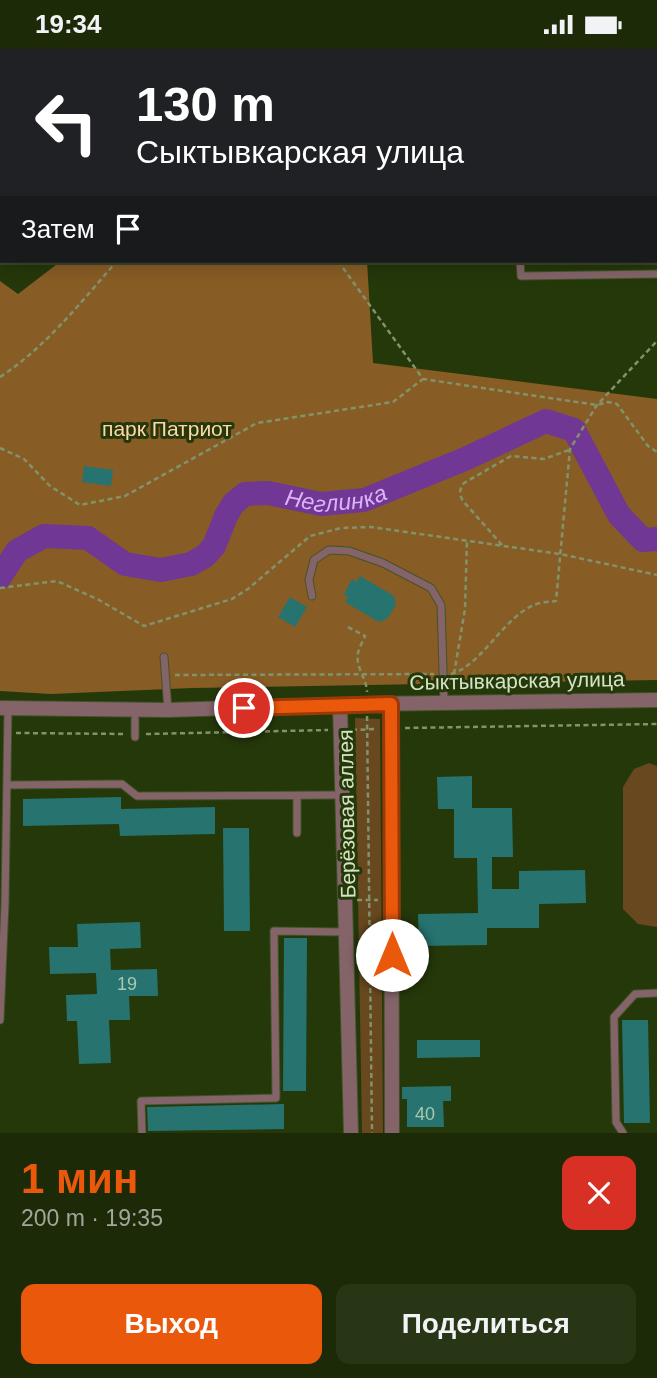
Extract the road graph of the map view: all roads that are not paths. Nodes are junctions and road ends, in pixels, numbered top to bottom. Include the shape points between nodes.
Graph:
1 (520, 263) edge
2 (657, 274) edge
3 (312, 596) dead end
4 (164, 657) dead end
5 (657, 700) edge
6 (444, 703) junction
7 (391, 704) junction
8 (340, 705) junction
9 (4, 709) edge
10 (168, 710) junction
11 (135, 719) dead end
12 (135, 737) dead end
13 (4, 755) edge
14 (7, 785) junction
15 (342, 795) junction
16 (297, 796) junction
17 (297, 833) dead end
18 (3, 903) edge
19 (346, 932) junction
20 (657, 993) edge
21 (0, 1020) edge
22 (142, 1133) edge
23 (351, 1133) edge
24 (392, 1133) edge
25 (623, 1133) edge

1 - 2 lane via 521,276
3 - 6 lane via 309,580 314,560 329,550 349,551 431,588 441,605
4 - 10 lane
5 - 6 street, Сыктывкарская улица
6 - 7 street, Сыктывкарская улица
7 - 8 street, Сыктывкарская улица
7 - 24 street, Берёзовая аллея
8 - 10 street, Сыктывкарская улица
8 - 15 street, Берёзовая аллея
9 - 10 street, Сыктывкарская улица
9 - 13 lane
11 - 12 lane
13 - 14 lane
14 - 16 lane via 122,784 137,796
14 - 18 lane
15 - 16 lane
15 - 19 street, Берёзовая аллея
16 - 17 lane
18 - 21 lane
19 - 22 lane via 274,931 276,1098 141,1101
19 - 23 street, Берёзовая аллея
20 - 25 lane via 635,994 614,1017 616,1122

